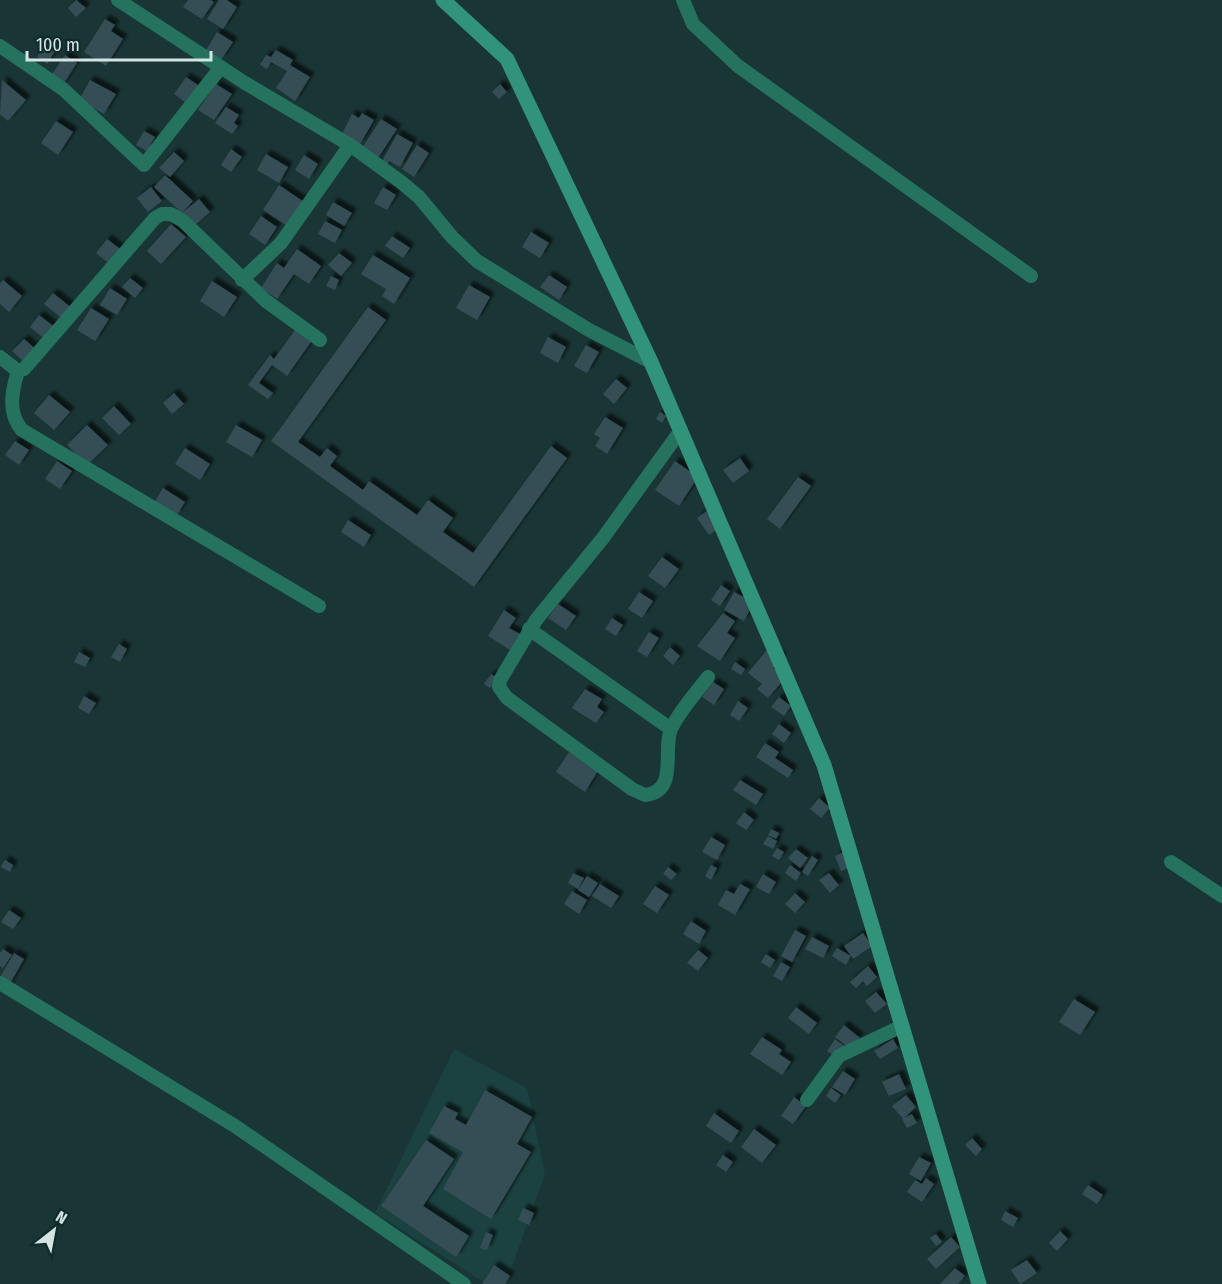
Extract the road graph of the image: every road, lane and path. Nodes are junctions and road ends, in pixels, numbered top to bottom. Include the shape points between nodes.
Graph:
1 (118, 0) edge
2 (442, 0) edge
3 (683, 0) edge
4 (0, 46) edge
5 (221, 67) junction
6 (350, 145) junction
7 (1031, 276) dead end
8 (242, 280) junction
9 (320, 339) dead end
10 (0, 357) edge
11 (651, 362) junction
12 (18, 371) junction
13 (681, 430) junction
14 (320, 606) dead end
15 (529, 629) junction
16 (708, 677) dead end
17 (671, 729) junction
18 (1171, 862) dead end
19 (1222, 896) edge
20 (0, 984) edge
21 (902, 1026) junction
22 (807, 1100) dead end
23 (464, 1284) edge
24 (979, 1284) edge

1 - 5 street
2 - 11 street via 507,59
3 - 7 street via 693,24 738,66
4 - 5 street via 63,89 144,165
5 - 6 street
6 - 8 street via 281,243
6 - 11 street via 419,197 477,261 589,330
8 - 9 street
8 - 12 street via 183,221 162,214 123,251
10 - 12 street
11 - 13 street
12 - 14 street via 12,392 13,416 22,430
13 - 15 street via 603,538
13 - 21 street via 824,765
15 - 17 street
15 - 17 street via 500,680 501,691 632,789 652,795 662,786
16 - 17 street
18 - 19 street
20 - 23 street via 235,1126
21 - 22 street via 839,1056
21 - 24 street

